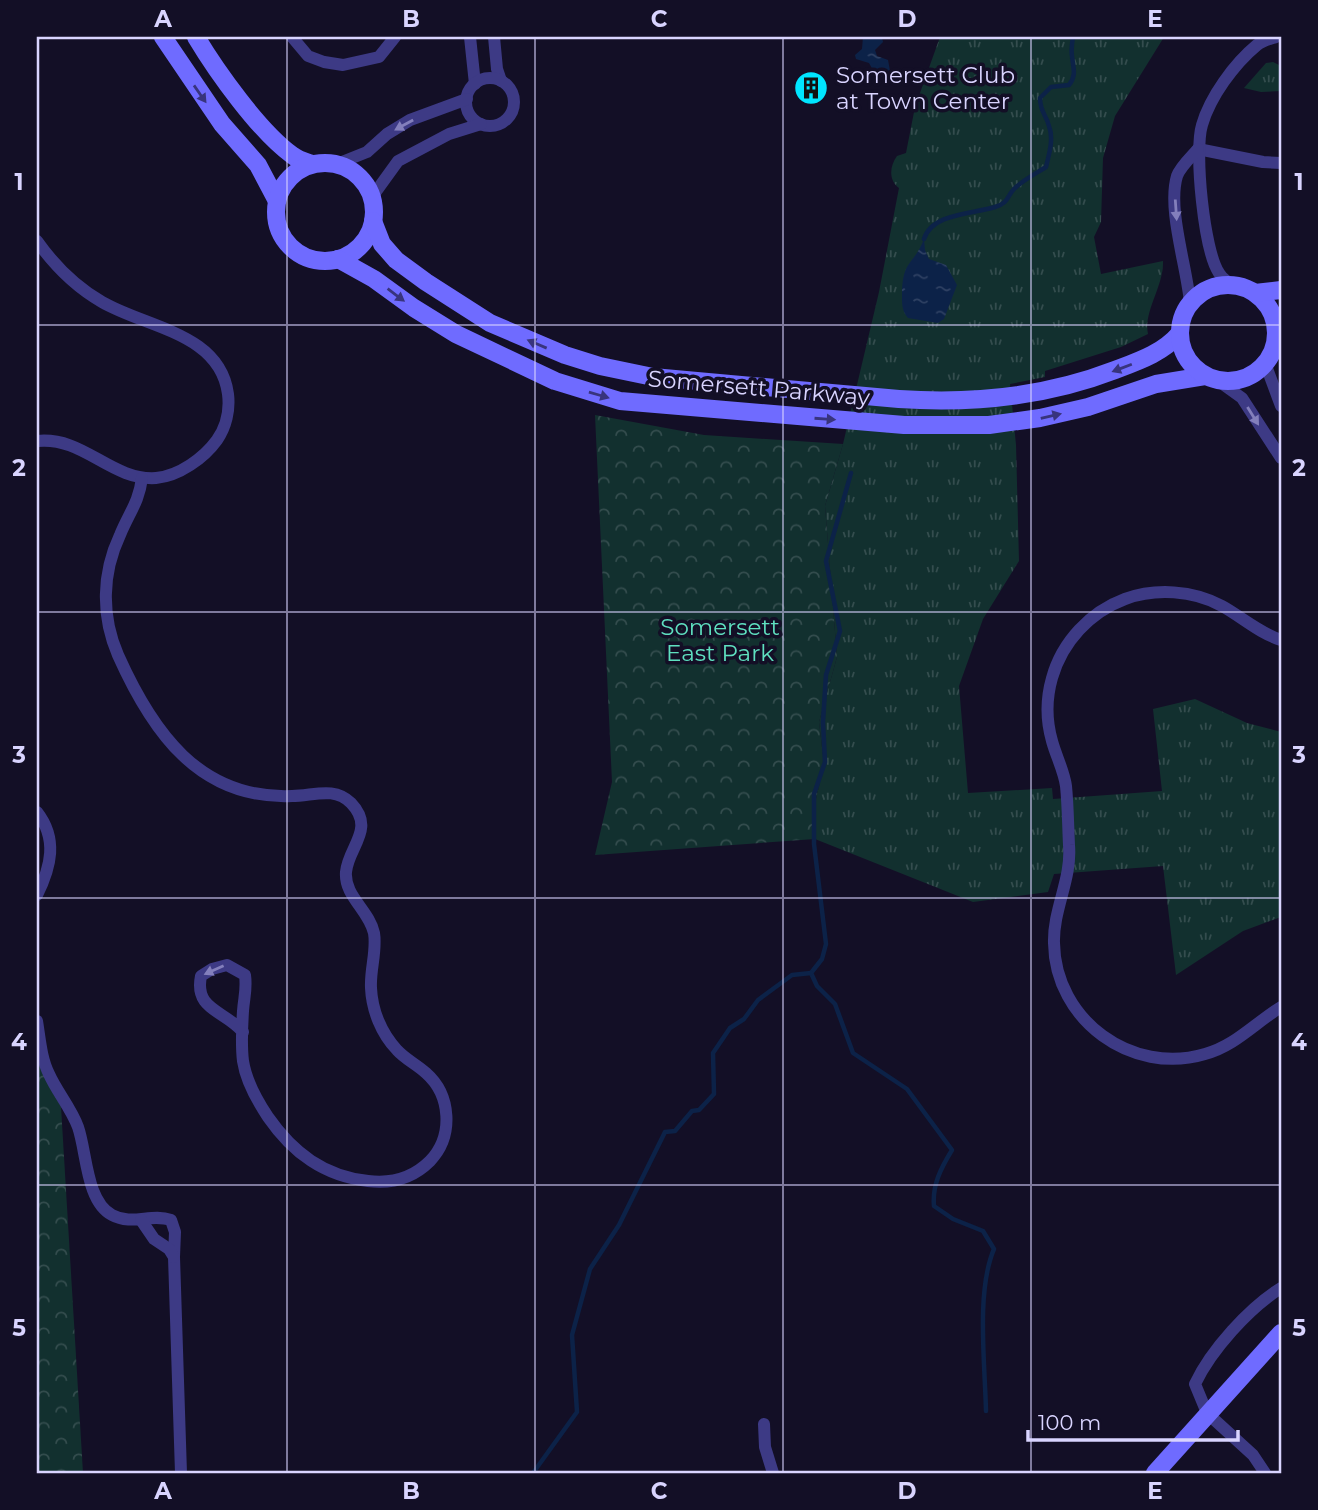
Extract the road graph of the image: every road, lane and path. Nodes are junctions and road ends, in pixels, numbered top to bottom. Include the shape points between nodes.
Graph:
1 (163, 37) edge
2 (195, 37) edge
3 (292, 37) edge
4 (396, 37) edge
5 (470, 37) edge
6 (494, 37) edge
7 (1276, 37) edge
8 (501, 81) junction
9 (475, 84) junction
10 (467, 99) junction
11 (481, 124) junction
12 (1198, 149) junction
13 (1281, 163) edge
14 (312, 164) junction
15 (337, 164) junction
16 (372, 197) junction
17 (276, 201) junction
18 (373, 221) junction
19 (37, 241) edge
20 (338, 259) junction
21 (1236, 286) junction
22 (1281, 290) edge
23 (1255, 293) junction
24 (1190, 303) junction
25 (1180, 333) junction
26 (1278, 335) edge
27 (1265, 363) junction
28 (1211, 378) junction
29 (1281, 406) edge
30 (37, 441) edge
31 (1281, 458) edge
32 (142, 478) junction
33 (1281, 640) edge
34 (37, 812) edge
35 (37, 895) edge
36 (1281, 1007) edge
37 (37, 1021) edge
38 (243, 1032) junction
39 (141, 1220) junction
40 (174, 1257) junction
41 (1281, 1288) edge
42 (1281, 1333) edge
43 (1207, 1413) junction
44 (764, 1424) dead end
45 (181, 1473) edge
46 (773, 1473) edge
47 (1155, 1473) edge
48 (1265, 1473) edge

1 -> 17 main road via 222,124 258,165
2 - 14 main road via 276,141 295,158
3 - 4 street via 308,56 343,65 379,57
5 - 9 street
6 - 8 street
7 - 12 street via 1259,43 1220,90 1200,127
8 - 9 street via 487,79
8 - 11 street via 513,97 512,112 501,123
9 - 10 street
10 - 11 street via 467,109
10 -> 15 street via 410,120 367,152
11 - 16 street via 449,134 398,161
12 - 13 street
12 - 21 street via 1207,243 1218,272
12 -> 24 street via 1177,174 1174,202
14 - 15 main road
14 - 17 main road via 289,178
15 - 16 main road via 359,176
16 - 18 main road
17 - 20 main road via 281,234 291,247 305,257
18 - 20 main road via 361,245
25 -> 18 main road, Somersett Parkway via 1147,359 1090,380 983,400 898,399 653,377 565,355 490,323 396,260 382,244
19 - 32 street via 85,290 125,315 201,347 223,374 227,418 211,449 174,474
20 -> 28 main road, Somersett Parkway via 456,334 555,381 620,401 904,425 989,425 1088,407 1156,384
21 - 23 main road
21 - 24 main road via 1211,288
22 - 23 main road
23 - 26 main road via 1271,312
24 - 25 main road
25 - 28 main road via 1186,358
26 - 27 main road
27 - 28 main road via 1244,378
27 - 29 street
28 -> 31 street via 1242,398
30 - 32 street via 69,443
32 - 38 street via 137,503 120,533 106,581 105,603 116,652 168,742 207,776 268,796 336,794 355,808 361,829 347,864 346,880 374,933 372,1001 395,1048 425,1072 440,1092 447,1118 441,1145 422,1170 393,1181 352,1179 311,1162 279,1133 252,1090 243,1061
33 - 36 street via 1222,606 1182,593 1132,597 1090,619 1070,640 1049,691 1048,718 1066,785 1069,868 1056,919 1055,958 1068,998 1092,1028 1141,1055 1192,1058 1231,1044
34 - 35 street via 47,828 51,854
37 - 39 street via 43,1061 77,1125 97,1200 112,1215
38 -> 38 street via 248,990 245,975 227,965 212,969 201,976 198,990 205,1004
39 - 40 street
39 - 40 street via 171,1220
40 - 45 street
41 - 43 street via 1237,1327 1202,1368 1195,1384
42 - 43 main road
43 - 47 main road
43 - 48 street via 1253,1455
44 - 46 street

